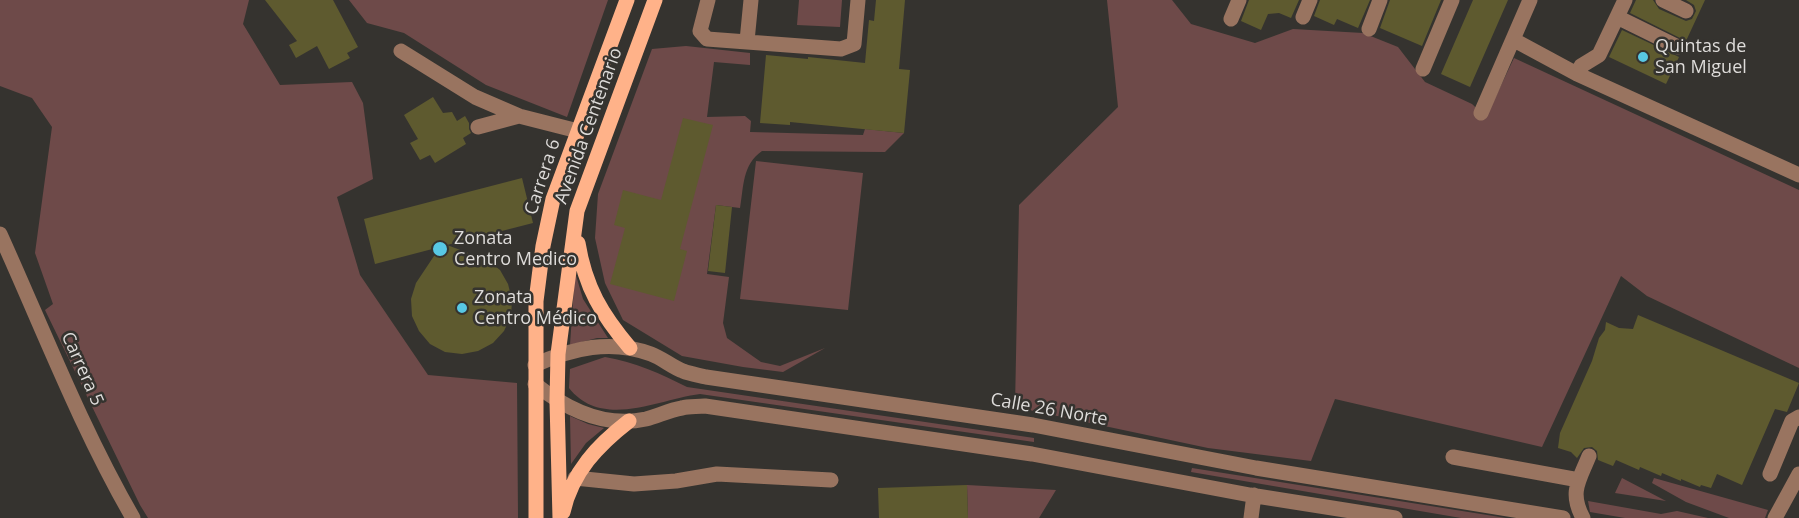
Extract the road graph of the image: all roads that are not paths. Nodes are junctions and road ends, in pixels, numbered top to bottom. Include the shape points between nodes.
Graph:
1 (627, 0) edge
2 (655, 0) edge
3 (708, 0) edge
4 (751, 0) edge
5 (858, 0) edge
6 (1239, 0) edge
7 (1310, 0) edge
8 (1380, 0) edge
9 (1452, 0) edge
10 (1530, 0) edge
11 (1663, 0) edge
12 (1620, 5) edge
13 (1686, 11) dead end
14 (1303, 17) dead end
15 (1231, 19) dead end
16 (1369, 29) dead end
17 (1514, 39) junction
18 (747, 41) junction
19 (1678, 47) dead end
20 (401, 51) dead end
21 (1424, 69) dead end
22 (1577, 74) junction
23 (1481, 113) dead end
24 (519, 116) junction
25 (478, 128) dead end
26 (578, 131) junction
27 (1799, 175) edge
28 (577, 212) junction
29 (0, 234) edge
30 (630, 348) junction
31 (558, 354) junction
32 (534, 365) junction
33 (535, 384) junction
34 (556, 401) junction
35 (1799, 417) edge
36 (629, 421) junction
37 (1589, 456) dead end
38 (1453, 457) dead end
39 (1770, 474) dead end
40 (1799, 474) edge
41 (575, 478) junction
42 (831, 480) dead end
43 (1579, 480) junction
44 (1252, 495) junction
45 (1363, 515) edge
46 (134, 518) edge
47 (536, 518) edge
48 (561, 518) edge
49 (1251, 518) edge
50 (1395, 518) edge
51 (1563, 518) edge
52 (1583, 518) edge
53 (1775, 518) edge

1 - 26 main road, Carrera 6
2 - 28 main road, Avenida Centenario
3 - 18 street via 700,31 707,39
4 - 18 street
5 - 18 street via 854,44 841,49
6 - 15 street
7 - 14 street
8 - 16 street
9 - 21 street
10 - 17 street
11 - 13 street
12 - 19 street
12 - 22 street via 1599,55 1581,66
17 - 22 street
17 - 23 street
20 - 24 street via 475,97
22 - 27 street
24 - 25 street
24 - 26 street
26 - 32 main road, Carrera 6 via 553,199 543,246
28 - 30 main road via 580,253 589,285 600,308
28 - 31 main road, Avenida Centenario
29 - 46 street, Carrera 5 via 79,411
30 - 31 street, Calle 26 Norte via 582,347
30 - 51 street, Calle 26 Norte via 706,377 1033,425 1256,468
31 - 32 street, Calle 26 Norte
31 - 34 main road, Avenida Centenario
32 - 33 main road, Carrera 6
33 - 34 street
33 - 47 main road, Carrera 6
34 - 36 street via 587,415
34 - 48 main road, Avenida Centenario
35 - 39 street via 1792,421
36 - 41 main road via 590,456
36 - 44 street via 705,406 1032,454
37 - 43 street
38 - 43 street
40 - 53 street
41 - 42 street via 634,484 717,474
41 - 48 main road
43 - 52 street via 1574,492
44 - 45 street
44 - 49 street
45 - 50 street

